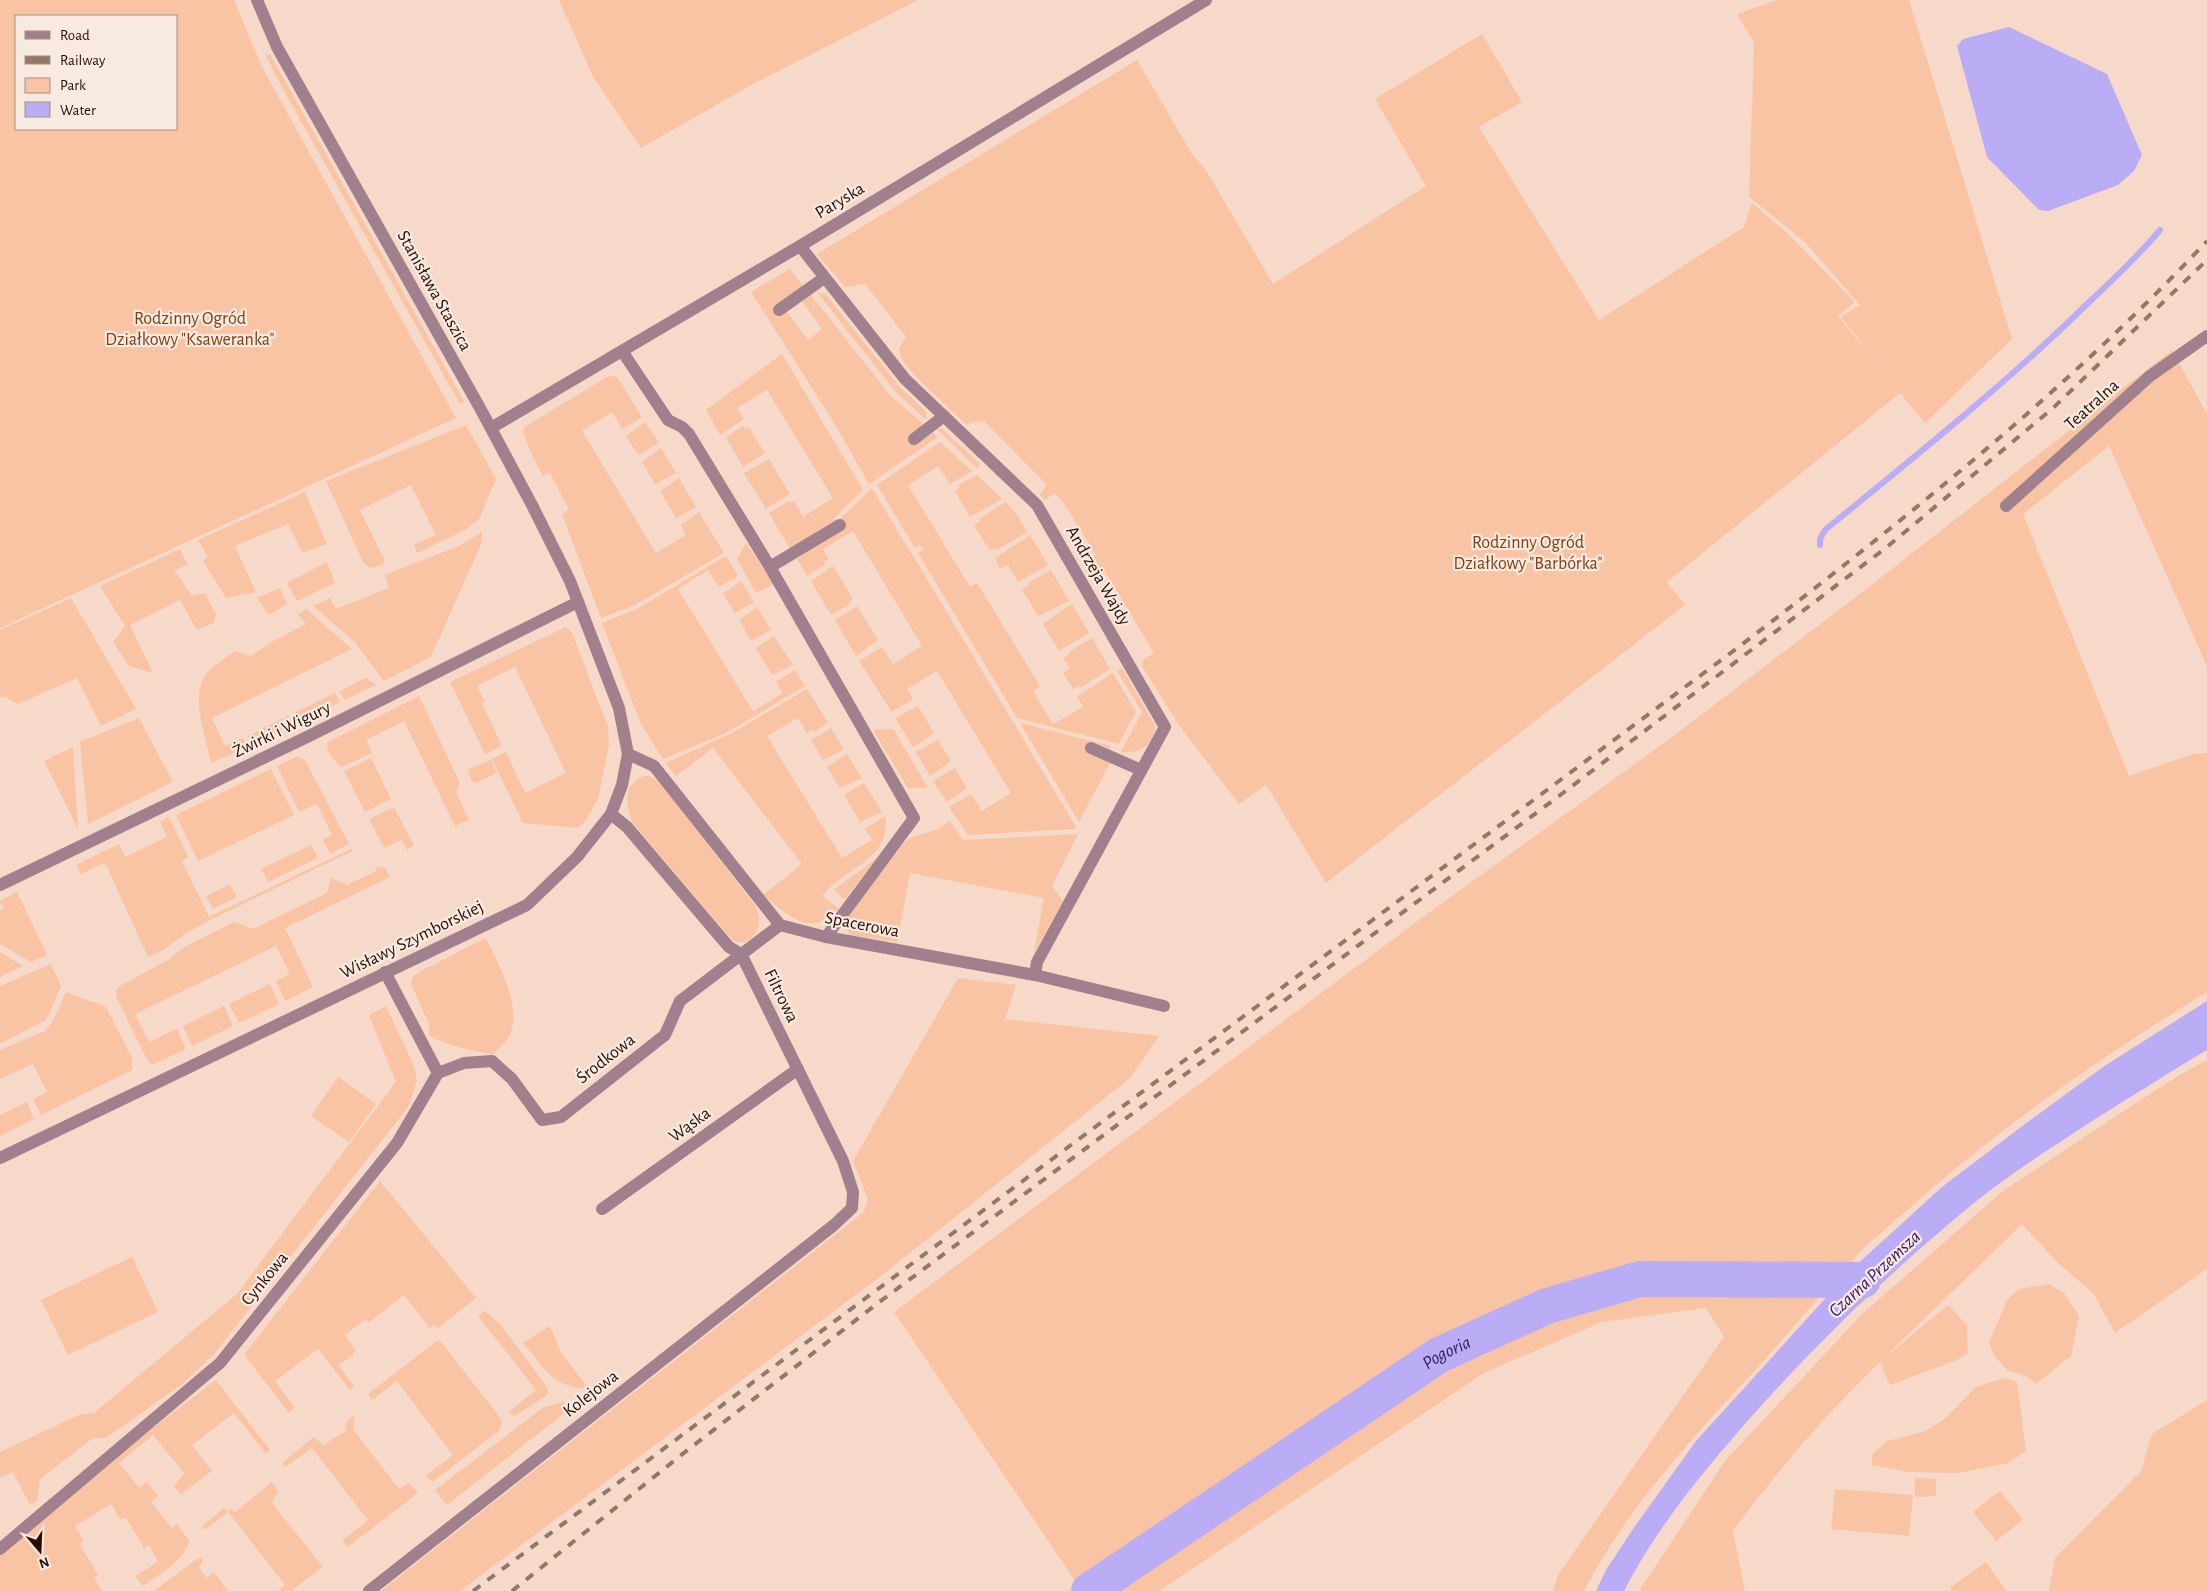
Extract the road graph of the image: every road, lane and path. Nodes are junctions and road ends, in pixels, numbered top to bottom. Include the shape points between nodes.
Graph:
1 (257, 0) edge
2 (1206, 0) edge
3 (800, 246) junction
4 (824, 278) junction
5 (778, 310) dead end
6 (2207, 336) edge
7 (622, 351) junction
8 (944, 416) junction
9 (490, 428) junction
10 (914, 439) dead end
11 (2006, 506) dead end
12 (840, 525) dead end
13 (770, 567) junction
14 (578, 602) junction
15 (1091, 748) dead end
16 (628, 754) junction
17 (1142, 770) junction
18 (611, 814) junction
19 (0, 885) edge
20 (780, 925) junction
21 (826, 937) junction
22 (741, 954) junction
23 (385, 972) junction
24 (1035, 975) junction
25 (1164, 1006) dead end
26 (798, 1069) junction
27 (438, 1073) junction
28 (0, 1158) edge
29 (602, 1209) dead end
30 (834, 1225) joint
31 (0, 1549) edge
32 (369, 1591) edge

1 - 9 street, Stanisława Staszica via 277,47
2 - 3 street, Paryska
3 - 4 street, Andrzeja Wajdy
3 - 7 street, Paryska
4 - 5 street
4 - 8 street, Andrzeja Wajdy via 905,379
6 - 11 street, Teatralna via 2150,376
7 - 9 street, Paryska
7 - 13 street via 668,420 689,434
8 - 10 street
8 - 17 street, Andrzeja Wajdy via 1037,505 1165,727
9 - 14 street, Stanisława Staszica via 553,546
12 - 13 street
13 - 21 street via 914,818
14 - 16 street, Wisławy Szymborskiej via 618,708
14 - 19 street, Żwirki i Wigury
15 - 17 street
16 - 18 street, Wisławy Szymborskiej via 622,785
16 - 20 street via 654,766
17 - 24 street, Andrzeja Wajdy via 1037,962
18 - 22 street, Filtrowa via 626,827 729,946
18 - 23 street, Wisławy Szymborskiej via 577,857 527,905
20 - 21 street, Spacerowa
20 - 22 street, Środkowa
21 - 24 street, Spacerowa
22 - 26 street, Filtrowa
22 - 27 street, Środkowa via 680,1001 665,1035 561,1117 542,1120 512,1079 492,1061 464,1063
23 - 27 street
23 - 28 street, Wisławy Szymborskiej
24 - 25 street, Spacerowa
26 - 29 street, Wąska
26 - 30 street, Filtrowa via 843,1160 853,1192 852,1208
27 - 31 street, Cynkowa via 397,1143 220,1363
30 - 32 street, Kolejowa

